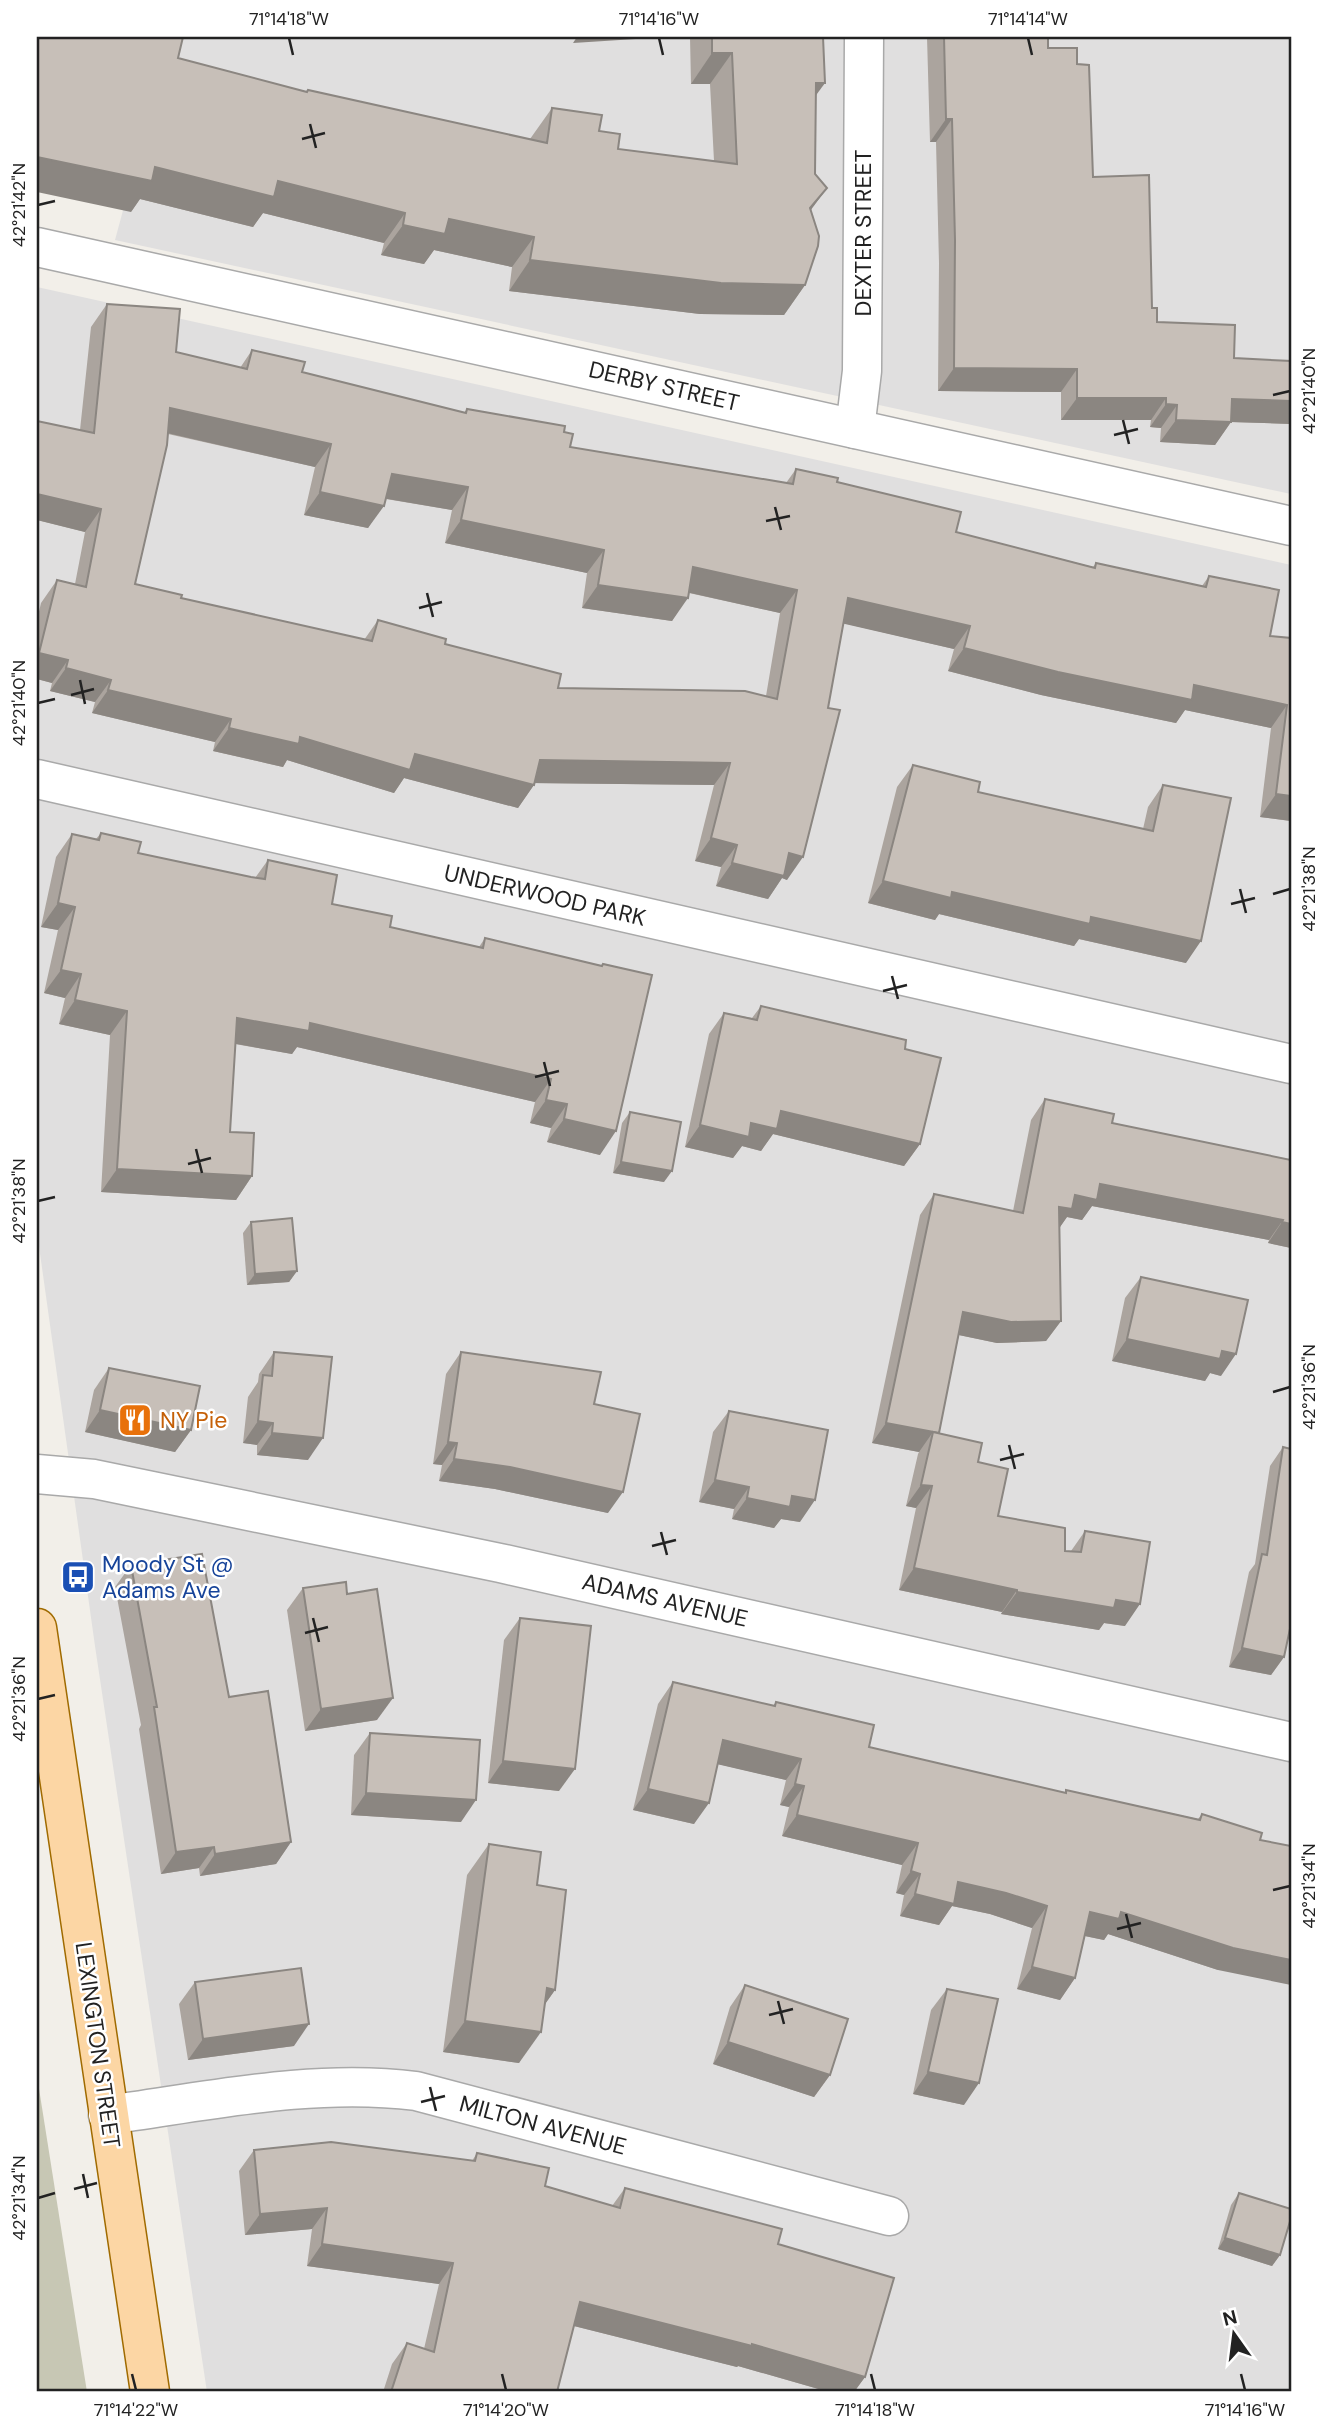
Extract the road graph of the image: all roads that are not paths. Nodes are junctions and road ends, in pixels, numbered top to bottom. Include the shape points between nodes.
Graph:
1 (864, 37) edge
2 (37, 247) edge
3 (855, 429) junction
4 (1291, 526) edge
5 (37, 779) edge
6 (1291, 1064) edge
7 (37, 1474) edge
8 (37, 1628) edge
9 (1291, 1742) edge
10 (108, 2115) junction
11 (890, 2216) dead end
12 (150, 2392) edge

1 - 3 street, DEXTER STREET via 862,371
2 - 3 street, DERBY STREET
3 - 4 street, DERBY STREET
5 - 6 street, UNDERWOOD PARK
7 - 9 street, ADAMS AVENUE via 94,1479 500,1563
8 - 10 main road, LEXINGTON STREET
10 - 11 street, MILTON AVENUE via 349,2085 416,2091
10 - 12 main road, LEXINGTON STREET

